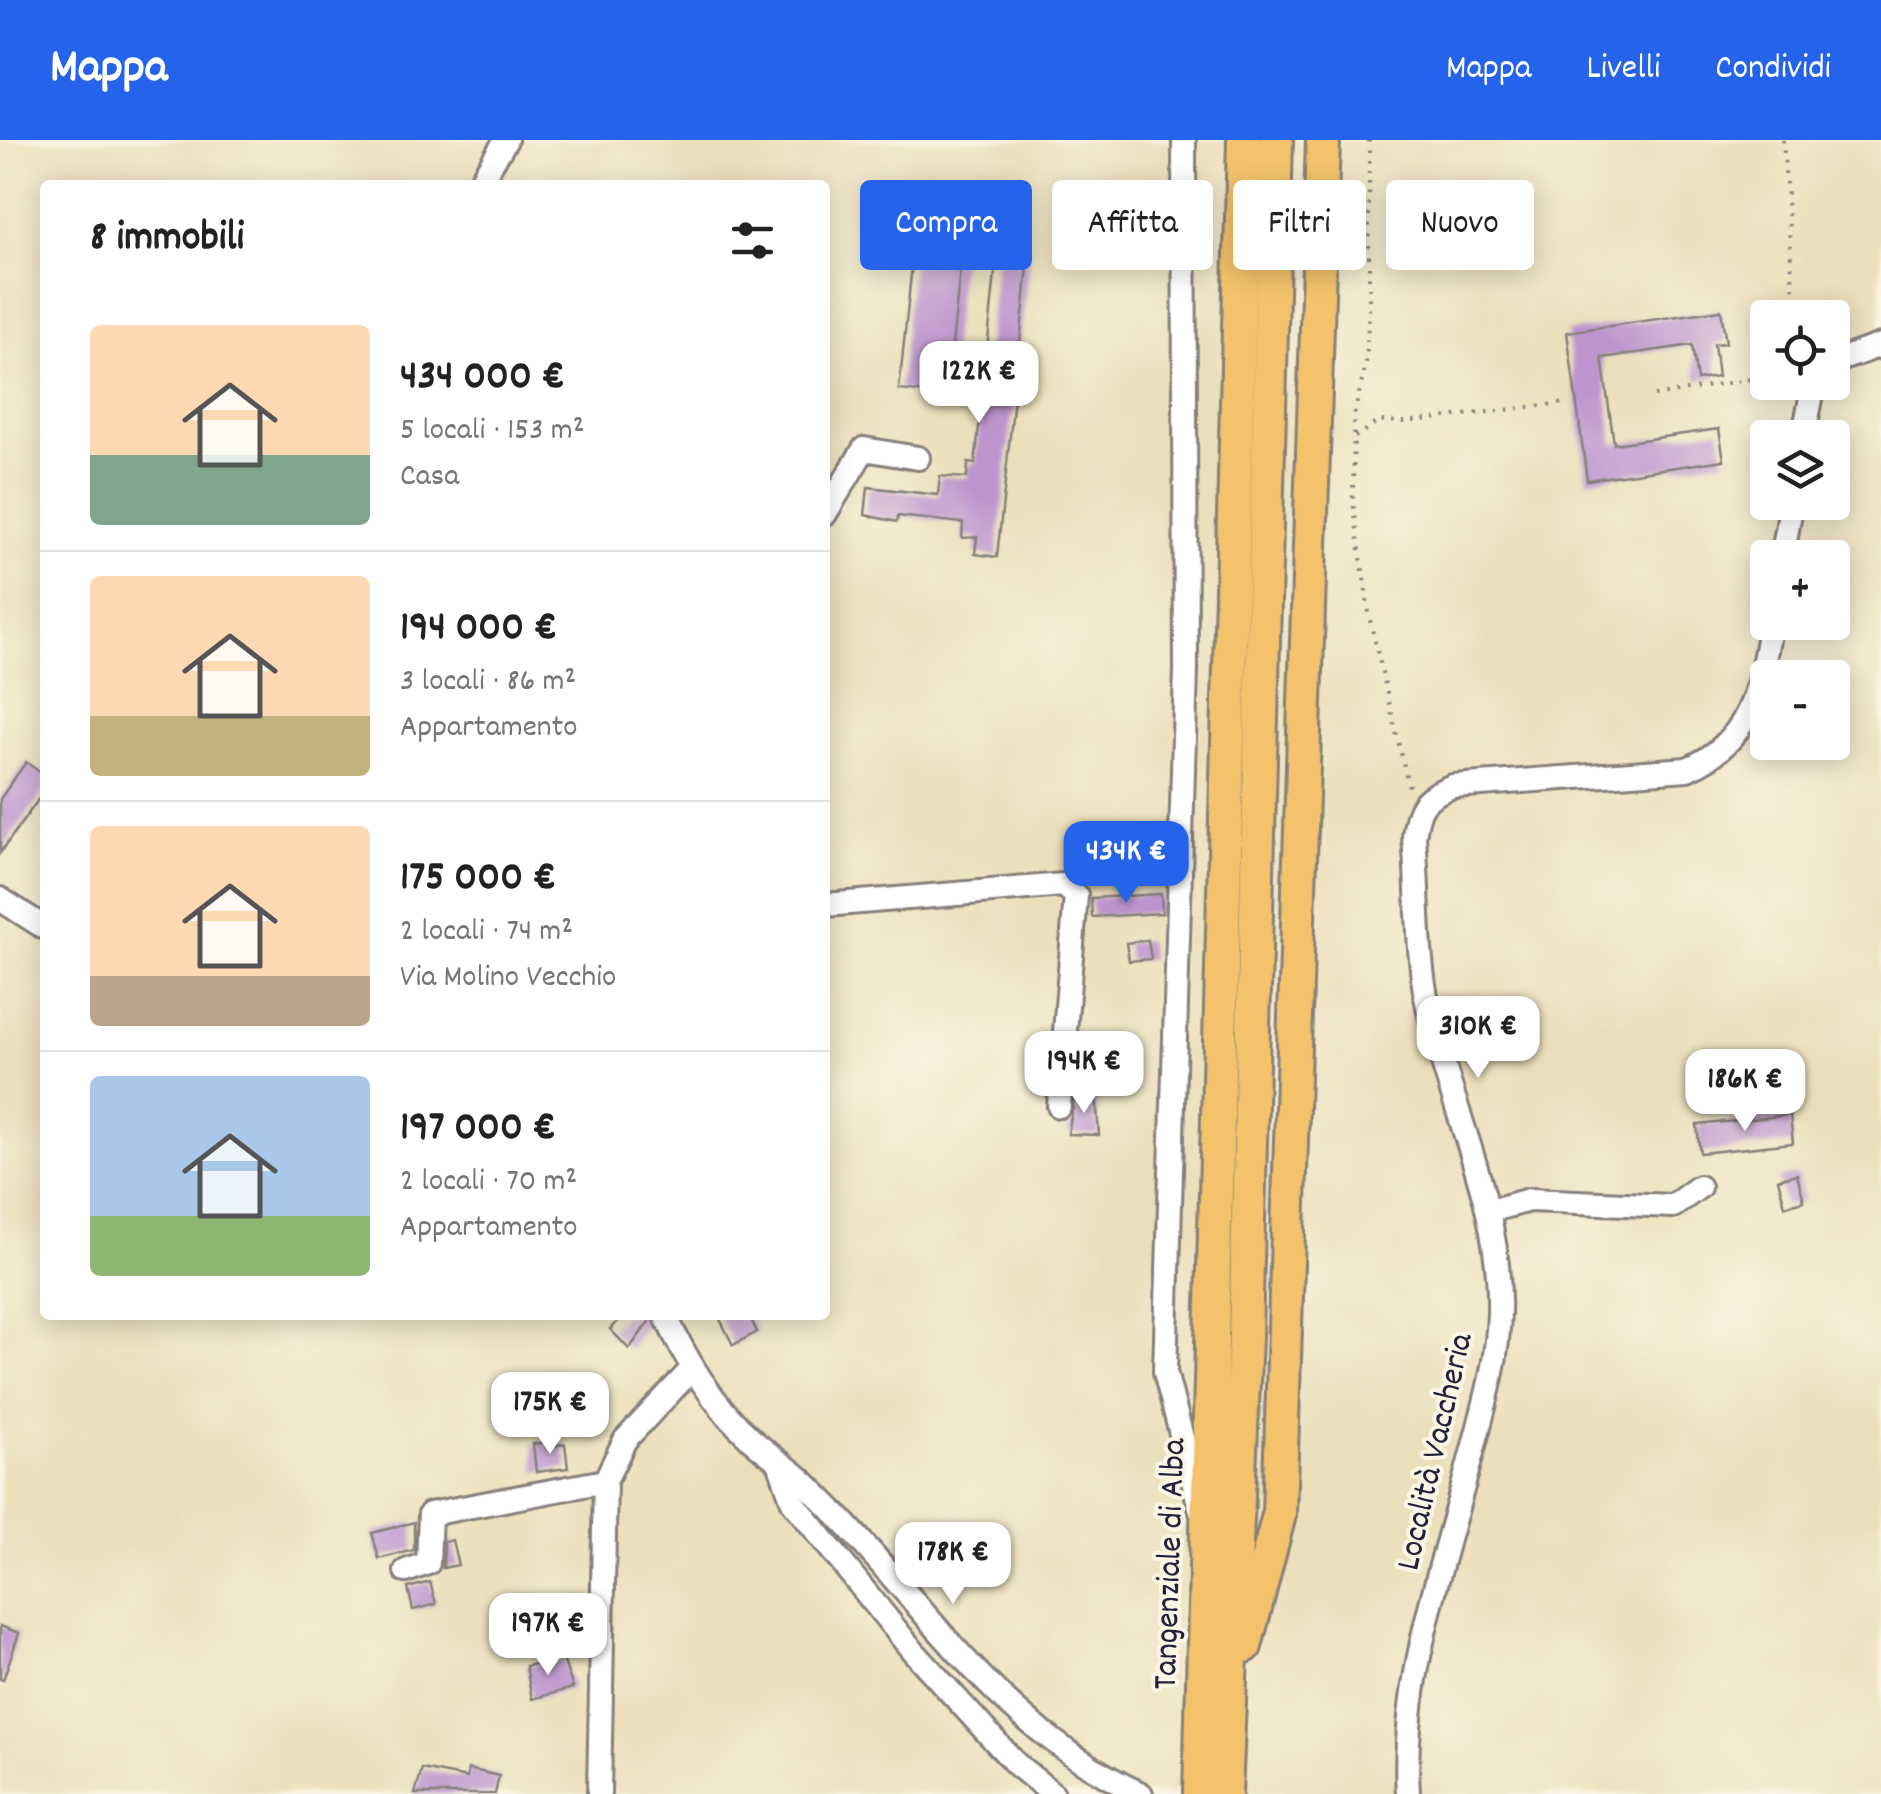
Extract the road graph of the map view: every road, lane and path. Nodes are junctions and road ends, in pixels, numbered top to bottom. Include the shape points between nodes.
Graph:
1 (506, 140) edge
2 (1184, 140) edge
3 (1244, 140) edge
4 (1276, 140) edge
5 (1323, 140) edge
6 (1369, 140) edge
7 (1783, 140) edge
8 (481, 180) edge
9 (1794, 300) edge
10 (1881, 345) edge
11 (1850, 357) edge
12 (1750, 379) edge
13 (1654, 396) dead end
14 (1564, 402) dead end
15 (1353, 438) junction
16 (918, 458) dead end
17 (830, 506) edge
18 (1767, 640) edge
19 (1418, 810) junction
20 (0, 899) edge
21 (830, 905) edge
22 (40, 925) edge
23 (1058, 1106) dead end
24 (1699, 1187) dead end
25 (1489, 1211) junction
26 (668, 1320) edge
27 (1230, 1336) junction
28 (691, 1370) junction
29 (780, 1462) junction
30 (605, 1481) junction
31 (1209, 1534) junction
32 (406, 1571) dead end
33 (1217, 1787) edge
34 (599, 1794) edge
35 (1053, 1794) edge
36 (1140, 1794) edge
37 (1408, 1794) edge

1 - 8 street
2 - 31 street via 1186,670 1165,1372
3 - 27 highway
4 - 27 highway
5 - 33 highway via 1279,1515
6 - 15 path via 1366,364
7 - 9 path
10 - 11 street
12 - 13 path
14 - 15 path via 1379,421
15 - 19 path via 1352,502 1364,588
16 - 17 street via 864,449
18 - 19 street via 1754,702 1714,757 1687,769 1453,786 1428,795
19 - 25 street, Località Vaccheria via 1414,837 1428,1009
20 - 22 street
21 - 23 street via 1063,885 1076,895
24 - 25 street via 1673,1206 1529,1200
25 - 37 street, Località Vaccheria via 1499,1298 1493,1374 1412,1692
26 - 28 street
27 - 31 highway, Tangenziale di Alba
27 - 33 highway
28 - 29 street via 748,1438
28 - 30 street via 625,1440
29 - 35 street via 793,1502 901,1636 1016,1764
29 - 36 street via 1034,1730
30 - 32 street via 430,1514 428,1562
30 - 34 street
31 - 33 highway, Tangenziale di Alba

